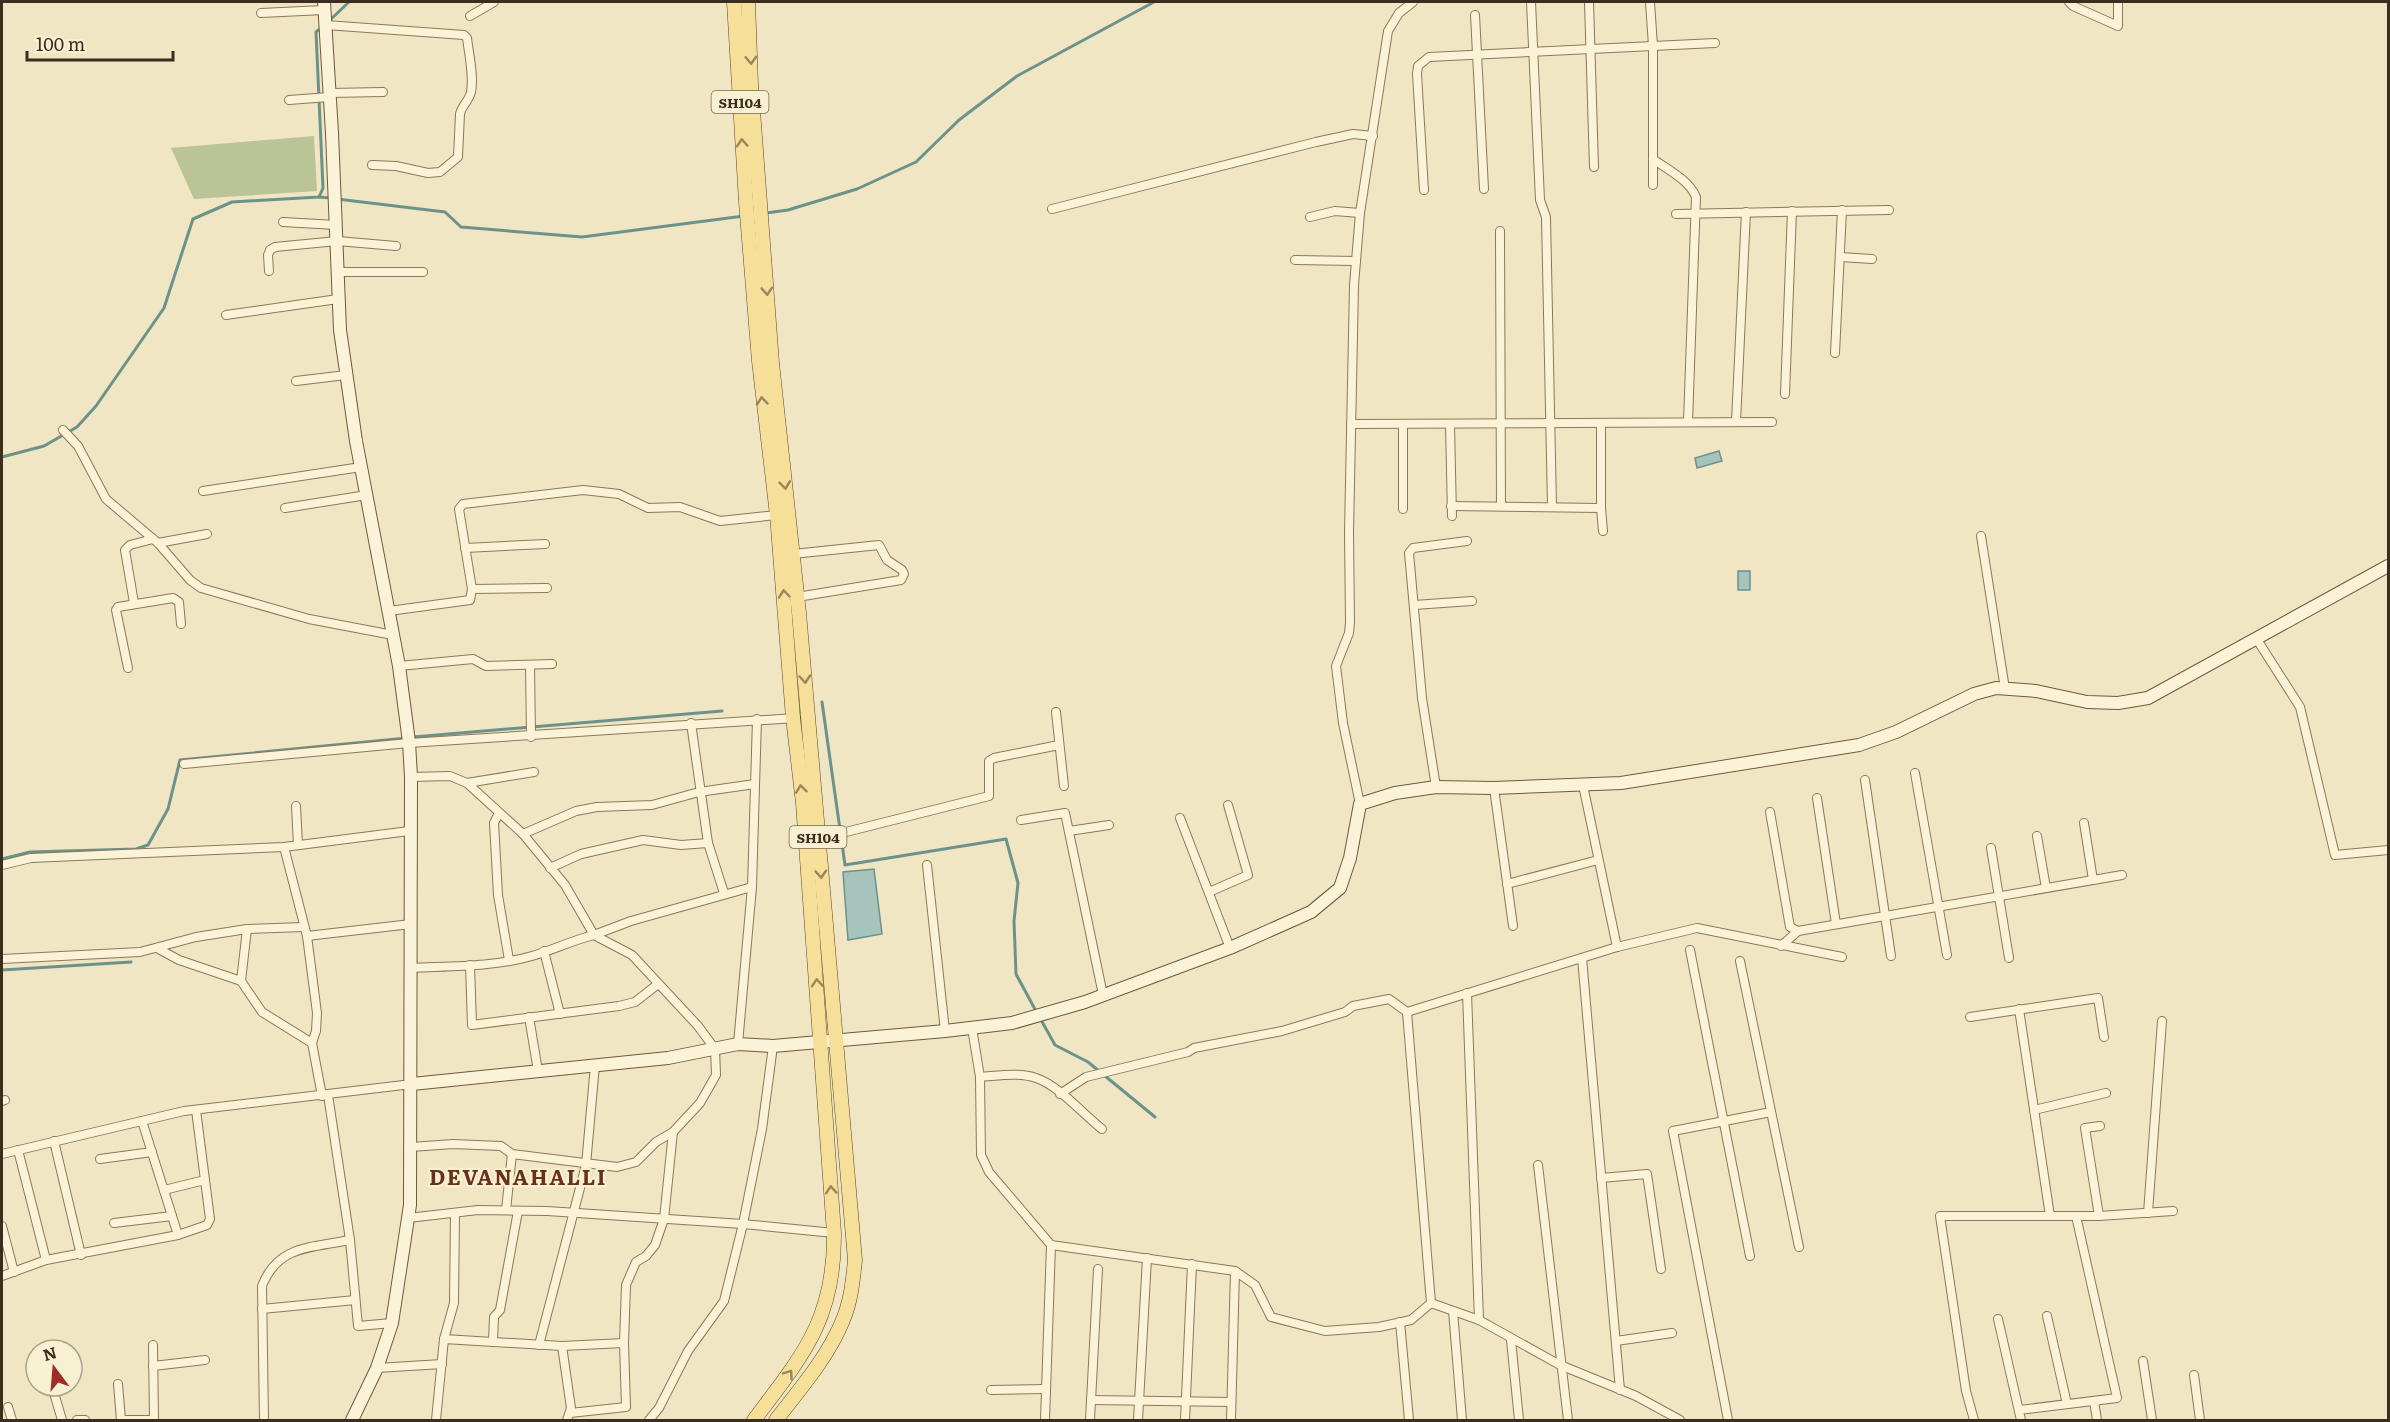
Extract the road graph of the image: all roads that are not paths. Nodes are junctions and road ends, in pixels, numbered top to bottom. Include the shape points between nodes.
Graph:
1 (494, 2) edge
2 (734, 2) edge
3 (748, 2) edge
4 (1413, 2) edge
5 (1531, 2) edge
6 (1589, 2) edge
7 (1650, 2) edge
8 (2069, 2) edge
9 (2118, 2) edge
10 (261, 13) dead end
11 (325, 14) edge
12 (1475, 15) dead end
13 (470, 16) dead end
14 (1715, 43) dead end
15 (1653, 46) junction
16 (1591, 49) junction
17 (1534, 52) junction
18 (1476, 54) junction
19 (383, 92) dead end
20 (329, 95) junction
21 (289, 100) dead end
22 (1373, 136) junction
23 (1653, 159) junction
24 (372, 165) dead end
25 (1594, 167) dead end
26 (1653, 185) dead end
27 (1484, 189) dead end
28 (1424, 190) dead end
29 (753, 201) junction
30 (1052, 209) dead end
31 (1842, 210) junction
32 (1889, 210) dead end
33 (1792, 211) junction
34 (1746, 212) junction
35 (1360, 213) junction
36 (1695, 213) junction
37 (1676, 214) dead end
38 (1310, 217) dead end
39 (283, 222) dead end
40 (336, 225) junction
41 (1500, 231) dead end
42 (756, 233) junction
43 (336, 241) junction
44 (396, 246) dead end
45 (1840, 257) junction
46 (1872, 259) dead end
47 (1295, 260) dead end
48 (1356, 261) junction
49 (268, 271) dead end
50 (336, 272) junction
51 (423, 272) dead end
52 (338, 299) junction
53 (226, 315) dead end
54 (1835, 353) dead end
55 (346, 375) junction
56 (296, 381) dead end
57 (1785, 394) dead end
58 (1688, 422) junction
59 (1736, 422) junction
60 (1772, 422) dead end
61 (1501, 423) junction
62 (1552, 423) junction
63 (1601, 423) junction
64 (1351, 424) junction
65 (1403, 424) junction
66 (1450, 424) junction
67 (63, 430) dead end
68 (361, 467) junction
69 (203, 492) dead end
70 (367, 495) junction
71 (1451, 506) junction
72 (1501, 506) junction
73 (1552, 506) junction
74 (285, 508) dead end
75 (1602, 508) junction
76 (1403, 509) dead end
77 (777, 515) junction
78 (1452, 516) dead end
79 (1603, 531) dead end
80 (207, 534) dead end
81 (1981, 536) dead end
82 (156, 541) junction
83 (1467, 541) dead end
84 (545, 544) dead end
85 (465, 548) junction
86 (793, 554) junction
87 (2388, 566) edge
88 (548, 588) dead end
89 (472, 589) junction
90 (797, 597) junction
91 (1472, 602) dead end
92 (134, 603) junction
93 (1414, 605) junction
94 (389, 610) junction
95 (182, 624) dead end
96 (393, 635) junction
97 (2256, 638) junction
98 (552, 664) dead end
99 (530, 665) junction
100 (399, 666) junction
101 (128, 669) dead end
102 (2005, 689) junction
103 (1056, 712) dead end
104 (793, 718) junction
105 (808, 718) junction
106 (757, 719) junction
107 (691, 723) junction
108 (531, 736) junction
109 (409, 740) junction
110 (1059, 745) junction
111 (184, 764) dead end
112 (534, 772) dead end
113 (1915, 773) dead end
114 (411, 777) junction
115 (1865, 780) dead end
116 (467, 783) junction
117 (755, 784) junction
118 (1583, 785) junction
119 (1064, 786) dead end
120 (1436, 787) junction
121 (1494, 788) junction
122 (699, 792) junction
123 (1817, 798) dead end
124 (1360, 804) junction
125 (1228, 805) dead end
126 (296, 806) dead end
127 (1770, 812) dead end
128 (498, 813) junction
129 (1179, 818) dead end
130 (1021, 820) dead end
131 (2084, 823) dead end
132 (1109, 825) dead end
133 (409, 831) junction
134 (1069, 831) junction
135 (523, 834) junction
136 (2037, 836) dead end
137 (818, 839) junction
138 (708, 843) junction
139 (298, 845) junction
140 (284, 847) junction
141 (1991, 848) dead end
142 (2388, 850) edge
143 (1598, 860) junction
144 (2, 865) edge
145 (927, 865) dead end
146 (550, 868) junction
147 (2122, 875) dead end
148 (2093, 880) junction
149 (1507, 884) junction
150 (752, 887) junction
151 (2046, 888) junction
152 (1209, 892) junction
153 (724, 893) junction
154 (1999, 896) junction
155 (1938, 907) junction
156 (1885, 916) junction
157 (411, 924) junction
158 (1836, 924) junction
159 (1513, 926) dead end
160 (247, 928) junction
161 (306, 931) junction
162 (1798, 931) junction
163 (594, 935) junction
164 (1781, 946) junction
165 (1617, 947) junction
166 (157, 948) junction
167 (1230, 948) junction
168 (1690, 950) dead end
169 (544, 951) junction
170 (1947, 955) dead end
171 (1892, 956) dead end
172 (1842, 957) dead end
173 (1582, 958) junction
174 (2009, 958) dead end
175 (2, 959) edge
176 (509, 960) junction
177 (1740, 962) dead end
178 (470, 965) junction
179 (411, 968) junction
180 (241, 981) junction
181 (658, 984) junction
182 (1467, 993) junction
183 (1103, 995) junction
184 (2019, 1009) junction
185 (1407, 1012) junction
186 (560, 1014) junction
187 (529, 1017) junction
188 (1970, 1017) dead end
189 (2162, 1022) dead end
190 (972, 1028) junction
191 (945, 1031) junction
192 (2104, 1037) dead end
193 (821, 1041) junction
194 (837, 1041) junction
195 (312, 1043) junction
196 (738, 1044) junction
197 (773, 1046) junction
198 (715, 1049) junction
199 (595, 1065) junction
200 (538, 1071) junction
201 (980, 1077) junction
202 (412, 1084) junction
203 (2106, 1093) dead end
204 (1060, 1094) junction
205 (325, 1096) junction
206 (196, 1110) junction
207 (2034, 1110) junction
208 (1771, 1112) junction
209 (142, 1121) junction
210 (1724, 1122) junction
211 (2100, 1126) dead end
212 (1101, 1130) dead end
213 (673, 1132) junction
214 (54, 1141) junction
215 (411, 1147) junction
216 (18, 1150) junction
217 (152, 1152) junction
218 (2, 1154) edge
219 (512, 1154) junction
220 (100, 1158) dead end
221 (586, 1165) junction
222 (1538, 1165) dead end
223 (1601, 1178) junction
224 (205, 1180) junction
225 (164, 1190) junction
226 (506, 1210) junction
227 (518, 1211) junction
228 (2173, 1211) dead end
229 (455, 1213) junction
230 (574, 1213) junction
231 (2148, 1213) junction
232 (172, 1216) junction
233 (2050, 1216) junction
234 (2076, 1216) junction
235 (2099, 1216) junction
236 (408, 1218) junction
237 (663, 1219) junction
238 (114, 1223) dead end
239 (743, 1224) junction
240 (2, 1226) edge
241 (834, 1233) junction
242 (178, 1235) junction
243 (350, 1240) junction
244 (1051, 1245) junction
245 (1799, 1247) dead end
246 (81, 1255) junction
247 (1750, 1256) dead end
248 (1147, 1258) junction
249 (46, 1260) junction
250 (1192, 1264) junction
251 (1098, 1269) dead end
252 (1661, 1269) dead end
253 (1235, 1271) junction
254 (14, 1272) junction
255 (2, 1276) edge
256 (355, 1300) junction
257 (1431, 1303) junction
258 (262, 1309) junction
259 (1453, 1311) junction
260 (2047, 1316) dead end
261 (1998, 1319) dead end
262 (1479, 1320) junction
263 (1400, 1322) junction
264 (392, 1323) junction
265 (1672, 1333) dead end
266 (444, 1339) junction
267 (1511, 1340) junction
268 (1616, 1341) junction
269 (493, 1342) junction
270 (624, 1343) junction
271 (153, 1345) dead end
272 (539, 1345) junction
273 (562, 1346) junction
274 (205, 1359) dead end
275 (2143, 1361) dead end
276 (442, 1364) junction
277 (1560, 1365) junction
278 (153, 1366) junction
279 (377, 1368) junction
280 (2194, 1376) dead end
281 (118, 1384) dead end
282 (991, 1389) dead end
283 (1046, 1389) junction
284 (1620, 1390) junction
285 (56, 1398) edge
286 (1091, 1400) junction
287 (1139, 1401) junction
288 (1186, 1401) junction
289 (2094, 1401) junction
290 (1231, 1402) junction
291 (2067, 1404) junction
292 (8, 1407) dead end
293 (2019, 1410) junction
294 (568, 1417) edge
295 (12, 1420) edge
296 (62, 1420) edge
297 (77, 1420) edge
298 (85, 1420) edge
299 (153, 1420) edge
300 (264, 1420) edge
301 (352, 1420) edge
302 (436, 1420) edge
303 (649, 1420) edge
304 (754, 1420) edge
305 (776, 1420) edge
306 (1045, 1420) edge
307 (1090, 1420) edge
308 (1138, 1420) edge
309 (1185, 1420) edge
310 (1231, 1420) edge
311 (1409, 1420) edge
312 (1462, 1420) edge
313 (1519, 1420) edge
314 (1568, 1420) edge
315 (1680, 1420) edge
316 (1728, 1420) edge
317 (1974, 1420) edge
318 (2021, 1420) edge
319 (2097, 1420) edge
320 (2152, 1420) edge
321 (2200, 1420) edge

1 - 13 street
29 -> 2 main road, SH104
3 -> 29 main road, SH104
4 - 22 street via 1399,12 1388,31
5 - 17 street
6 - 16 street
7 - 15 street
8 - 9 street via 2118,26
10 - 11 street
11 - 20 street
11 - 24 street via 466,38 471,90 469,100 461,108 458,157 440,172
12 - 18 street
14 - 15 street
15 - 16 street
15 - 23 street
16 - 17 street
16 - 25 street
17 - 18 street
17 - 62 street via 1540,200 1546,216
18 - 27 street
18 - 28 street via 1429,57 1418,66
19 - 20 street
20 - 21 street
20 - 40 street
22 - 30 street via 1353,134 1316,142
22 - 35 street
23 - 26 street
23 - 36 street via 1693,189
29 - 42 main road, SH104
31 - 32 street
31 - 33 street
31 - 45 street
33 - 34 street
33 - 57 street
34 - 36 street
34 - 59 street
35 - 38 street via 1335,211
35 - 48 street
36 - 37 street
36 - 58 street
39 - 40 street
40 - 43 street
41 - 61 street
77 -> 42 main road, SH104 via 764,415
42 -> 86 main road, SH104
43 - 44 street
43 - 49 street via 275,247 268,255
43 - 50 street
45 - 46 street
45 - 54 street
47 - 48 street
48 - 64 street
50 - 51 street
50 - 52 street
52 - 53 street
52 - 55 street
55 - 56 street
55 - 68 street
58 - 59 street
58 - 63 street
59 - 60 street
61 - 62 street
61 - 66 street
61 - 72 street
62 - 63 street
62 - 73 street
63 - 75 street
64 - 65 street
64 - 124 street via 1350,622 1336,666
65 - 66 street
65 - 76 street
66 - 71 street
67 - 82 street via 78,446 106,499
68 - 69 street
68 - 70 street
70 - 74 street
70 - 94 street
71 - 72 street
71 - 78 street
72 - 73 street
73 - 75 street
75 - 79 street
77 - 85 street via 720,521 680,507 648,508 619,494 583,490 475,501 459,509
104 -> 77 main road, SH104
80 - 82 street
81 - 102 street
82 - 92 street via 130,545 125,550
82 - 96 street via 201,588 309,619
83 - 93 street via 1410,550
84 - 85 street
85 - 89 street
86 - 90 main road, SH104
86 - 90 street via 879,545 887,560 904,574 901,580
87 - 97 street
88 - 89 street
89 - 94 street via 470,600
90 -> 105 main road, SH104
91 - 93 street
92 - 95 street via 176,599
92 - 101 street via 116,610
93 - 120 street via 1422,698
94 - 96 street
96 - 100 street
97 - 102 street via 2148,698 2118,703 2087,702
97 - 142 street via 2300,708 2335,855
98 - 99 street
99 - 100 street via 486,666 473,659
99 - 108 street
100 - 109 street
102 - 118 street via 1974,694 1896,732 1859,745 1621,783
103 - 110 street
104 - 105 street
104 - 106 street
193 -> 104 main road, SH104
105 - 137 main road, SH104
106 - 107 street
106 - 117 street
107 - 108 street
107 - 122 street
108 - 109 street
109 - 111 street
109 - 114 street
110 - 119 street
110 - 137 street via 989,761 989,796
112 - 116 street
113 - 155 street
114 - 116 street via 450,776
114 - 133 street
115 - 156 street
116 - 128 street
117 - 122 street
117 - 150 street
118 - 121 street
118 - 143 street
120 - 121 street
120 - 124 street via 1395,793
121 - 149 street
122 - 135 street via 652,805 576,811
122 - 138 street
123 - 158 street
124 - 167 street via 1340,888 1311,912
125 - 152 street via 1248,874
126 - 139 street
127 - 162 street via 1790,927
128 - 135 street
128 - 176 street via 494,824 498,895
129 - 152 street
130 - 134 street via 1065,813
131 - 148 street
132 - 134 street
133 - 139 street
133 - 157 street
134 - 183 street
135 - 146 street
136 - 151 street
137 -> 194 main road, SH104
138 - 146 street via 681,845 644,840 581,854
138 - 153 street
139 - 140 street
140 - 144 street via 31,858
140 - 161 street
141 - 154 street
143 - 149 street
143 - 165 street
145 - 191 street
146 - 163 street via 565,885
147 - 148 street
148 - 151 street
149 - 159 street
150 - 153 street
150 - 196 street
151 - 154 street
152 - 167 street
153 - 163 street
154 - 155 street
154 - 174 street
155 - 156 street
155 - 170 street
156 - 158 street
156 - 171 street
157 - 161 street
157 - 179 street
158 - 162 street
160 - 161 street
160 - 166 street
160 - 180 street
161 - 195 street via 317,1013
162 - 164 street
163 - 169 street
163 - 181 street via 632,956
164 - 165 street via 1697,928
164 - 172 street
165 - 173 street
166 - 175 street
166 - 180 street via 178,960
167 - 183 street
168 - 210 street
169 - 176 street
169 - 186 street
173 - 182 street
173 - 223 street
176 - 178 street
177 - 208 street
178 - 179 street
178 - 187 street via 472,1024
179 - 202 street
180 - 195 street via 262,1012
181 - 186 street via 636,1002
181 - 198 street
182 - 185 street
182 - 262 street
183 - 190 street via 1012,1023
184 - 188 street
184 - 192 street via 2098,998
184 - 207 street
185 - 204 street via 1389,999 1353,1006 1345,1012 1282,1031 1194,1048 1086,1077
185 - 257 street
186 - 187 street
187 - 200 street
189 - 231 street
190 - 191 street
190 - 201 street
191 - 194 street
193 - 194 street
193 - 197 street
241 -> 193 main road, SH104
194 - 305 main road, SH104 via 855,1233 852,1288 844,1319 828,1349
195 - 205 street
196 - 197 street
196 - 198 street
197 - 239 street
198 - 199 street
198 - 213 street via 716,1075 700,1103
199 - 200 street
199 - 221 street
200 - 202 street
201 - 204 street via 1034,1077
201 - 244 street via 981,1155 989,1172
202 - 205 street
202 - 215 street
203 - 207 street
204 - 212 street
205 - 206 street
205 - 243 street
206 - 209 street
206 - 224 street
207 - 233 street
208 - 210 street
208 - 245 street
209 - 214 street
209 - 217 street
210 - 247 street
210 - 316 street via 1673,1131
211 - 235 street via 2085,1128
213 - 221 street via 636,1162 617,1167
213 - 237 street
214 - 216 street
214 - 246 street
215 - 219 street via 501,1146
215 - 236 street
216 - 218 street
216 - 249 street
217 - 220 street
217 - 225 street
219 - 221 street
219 - 226 street
221 - 230 street
222 - 277 street
223 - 252 street via 1647,1174
223 - 268 street
224 - 225 street
224 - 242 street via 210,1222
225 - 232 street
226 - 227 street
226 - 229 street
227 - 230 street
227 - 269 street via 500,1310 494,1317
228 - 231 street
229 - 236 street
229 - 266 street via 454,1303
230 - 237 street
230 - 272 street
231 - 235 street
232 - 238 street
232 - 242 street
233 - 234 street
233 - 317 street via 1940,1216 1966,1391
234 - 235 street
234 - 289 street via 2117,1398
236 - 264 street
237 - 239 street
237 - 270 street via 655,1245 636,1262 626,1285
239 - 241 street
239 - 303 street via 724,1301 688,1352
240 - 254 street
304 -> 241 main road, SH104 via 813,1337 831,1285
242 - 246 street
243 - 256 street
243 - 258 street via 288,1253 268,1270 262,1286
244 - 248 street
244 - 283 street
246 - 249 street
248 - 250 street
248 - 287 street
249 - 254 street
250 - 253 street
250 - 288 street
251 - 286 street
253 - 263 street via 1255,1285 1271,1317 1325,1331
253 - 290 street
254 - 255 street
256 - 258 street
256 - 264 street via 358,1326
257 - 259 street
257 - 263 street via 1411,1320
258 - 300 street
259 - 262 street
259 - 312 street
260 - 291 street
261 - 293 street
262 - 267 street
263 - 311 street
264 - 279 street
265 - 268 street
266 - 269 street
266 - 276 street
267 - 277 street
267 - 313 street
268 - 284 street
269 - 272 street
270 - 273 street
270 - 294 street via 626,1407
271 - 278 street
272 - 273 street
273 - 294 street via 571,1408
274 - 278 street
275 - 320 street
276 - 279 street
276 - 302 street
277 - 284 street
277 - 314 street
278 - 299 street
279 - 301 street
280 - 321 street
281 - 299 street via 121,1420
282 - 283 street
283 - 306 street
284 - 315 street
285 - 296 street
286 - 287 street
286 - 307 street
287 - 288 street
287 - 308 street
288 - 290 street
288 - 309 street
289 - 291 street
289 - 319 street
290 - 310 street
291 - 293 street
292 - 295 street
293 - 318 street
297 - 298 street

